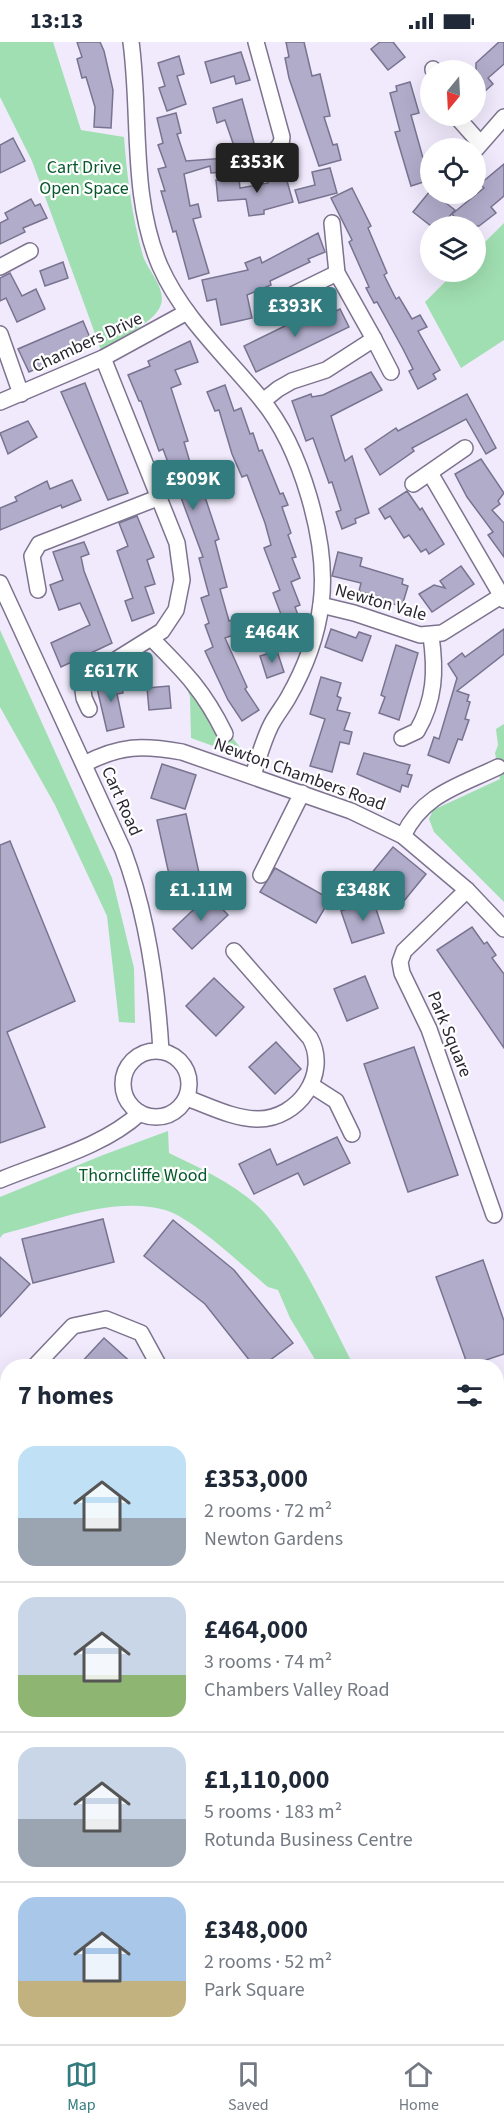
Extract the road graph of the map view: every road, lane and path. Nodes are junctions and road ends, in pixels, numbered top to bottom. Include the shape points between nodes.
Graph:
1 (134, 42) edge
2 (256, 42) edge
3 (504, 117) edge
4 (485, 138) edge
5 (255, 161) dead end
6 (332, 223) dead end
7 (30, 251) dead end
8 (0, 267) edge
9 (337, 273) junction
10 (290, 296) dead end
11 (187, 312) junction
12 (0, 334) edge
13 (374, 339) junction
14 (103, 358) junction
15 (391, 372) dead end
16 (21, 394) junction
17 (263, 401) junction
18 (0, 402) edge
19 (465, 448) dead end
20 (430, 473) junction
21 (413, 484) dead end
22 (160, 497) junction
23 (0, 583) edge
24 (38, 590) dead end
25 (502, 598) edge
26 (321, 605) junction
27 (431, 636) junction
28 (152, 639) junction
29 (89, 709) dead end
30 (225, 734) dead end
31 (402, 738) dead end
32 (84, 764) junction
33 (498, 767) dead end
34 (253, 776) junction
35 (302, 793) junction
36 (403, 836) junction
37 (261, 875) dead end
38 (467, 890) junction
39 (504, 929) edge
40 (234, 951) dead end
41 (161, 1051) junction
42 (311, 1085) junction
43 (187, 1098) junction
44 (140, 1113) junction
45 (352, 1134) dead end
46 (0, 1180) edge
47 (494, 1215) dead end
48 (42, 1359) edge
49 (155, 1359) edge

1 - 11 street via 139,169 147,226 171,289
2 - 5 street via 282,144
3 - 4 street
6 - 9 street
7 - 8 street
9 - 10 street
9 - 13 street
11 - 14 street, Chambers Drive
11 - 17 street
12 - 16 street
13 - 15 street
13 - 17 street via 326,370 285,385
14 - 16 street, Chambers Drive
14 - 22 street
16 - 18 street, Chambers Drive
17 - 26 street via 307,489 320,546
19 - 20 street
20 - 21 street
20 - 25 street, Newton Vale
22 - 24 street via 39,544 32,556
22 - 28 street via 177,543 182,580 176,610
23 - 32 street, Cart Road
25 - 27 street, Newton Vale
26 - 27 street, Newton Vale
26 - 34 street via 302,672 271,724
27 - 31 street, Newton Vale via 435,663 432,695 417,731
28 - 29 street via 86,676 81,688
28 - 30 street via 190,675
32 - 34 street, Newton Chambers Road via 114,750 141,746 182,752
32 - 41 street, Cart Road via 136,883
33 - 36 street via 423,805
34 - 35 street, Newton Chambers Road
35 - 36 street, Newton Chambers Road via 371,819
35 - 37 street
36 - 38 street, Newton Chambers Road
38 - 39 street, Newton Chambers Road
38 - 47 street, Park Square via 404,951 400,965 429,1029
40 - 42 street via 310,1038 317,1055
41 - 43 street via 174,1055 184,1065 190,1084
41 - 44 street via 139,1056 124,1074 125,1095
42 - 43 street via 295,1105 265,1119 248,1119
42 - 45 street via 336,1101
43 - 44 street via 168,1115 149,1117
44 - 46 street via 105,1137
48 - 49 street via 73,1326 106,1319 141,1333

